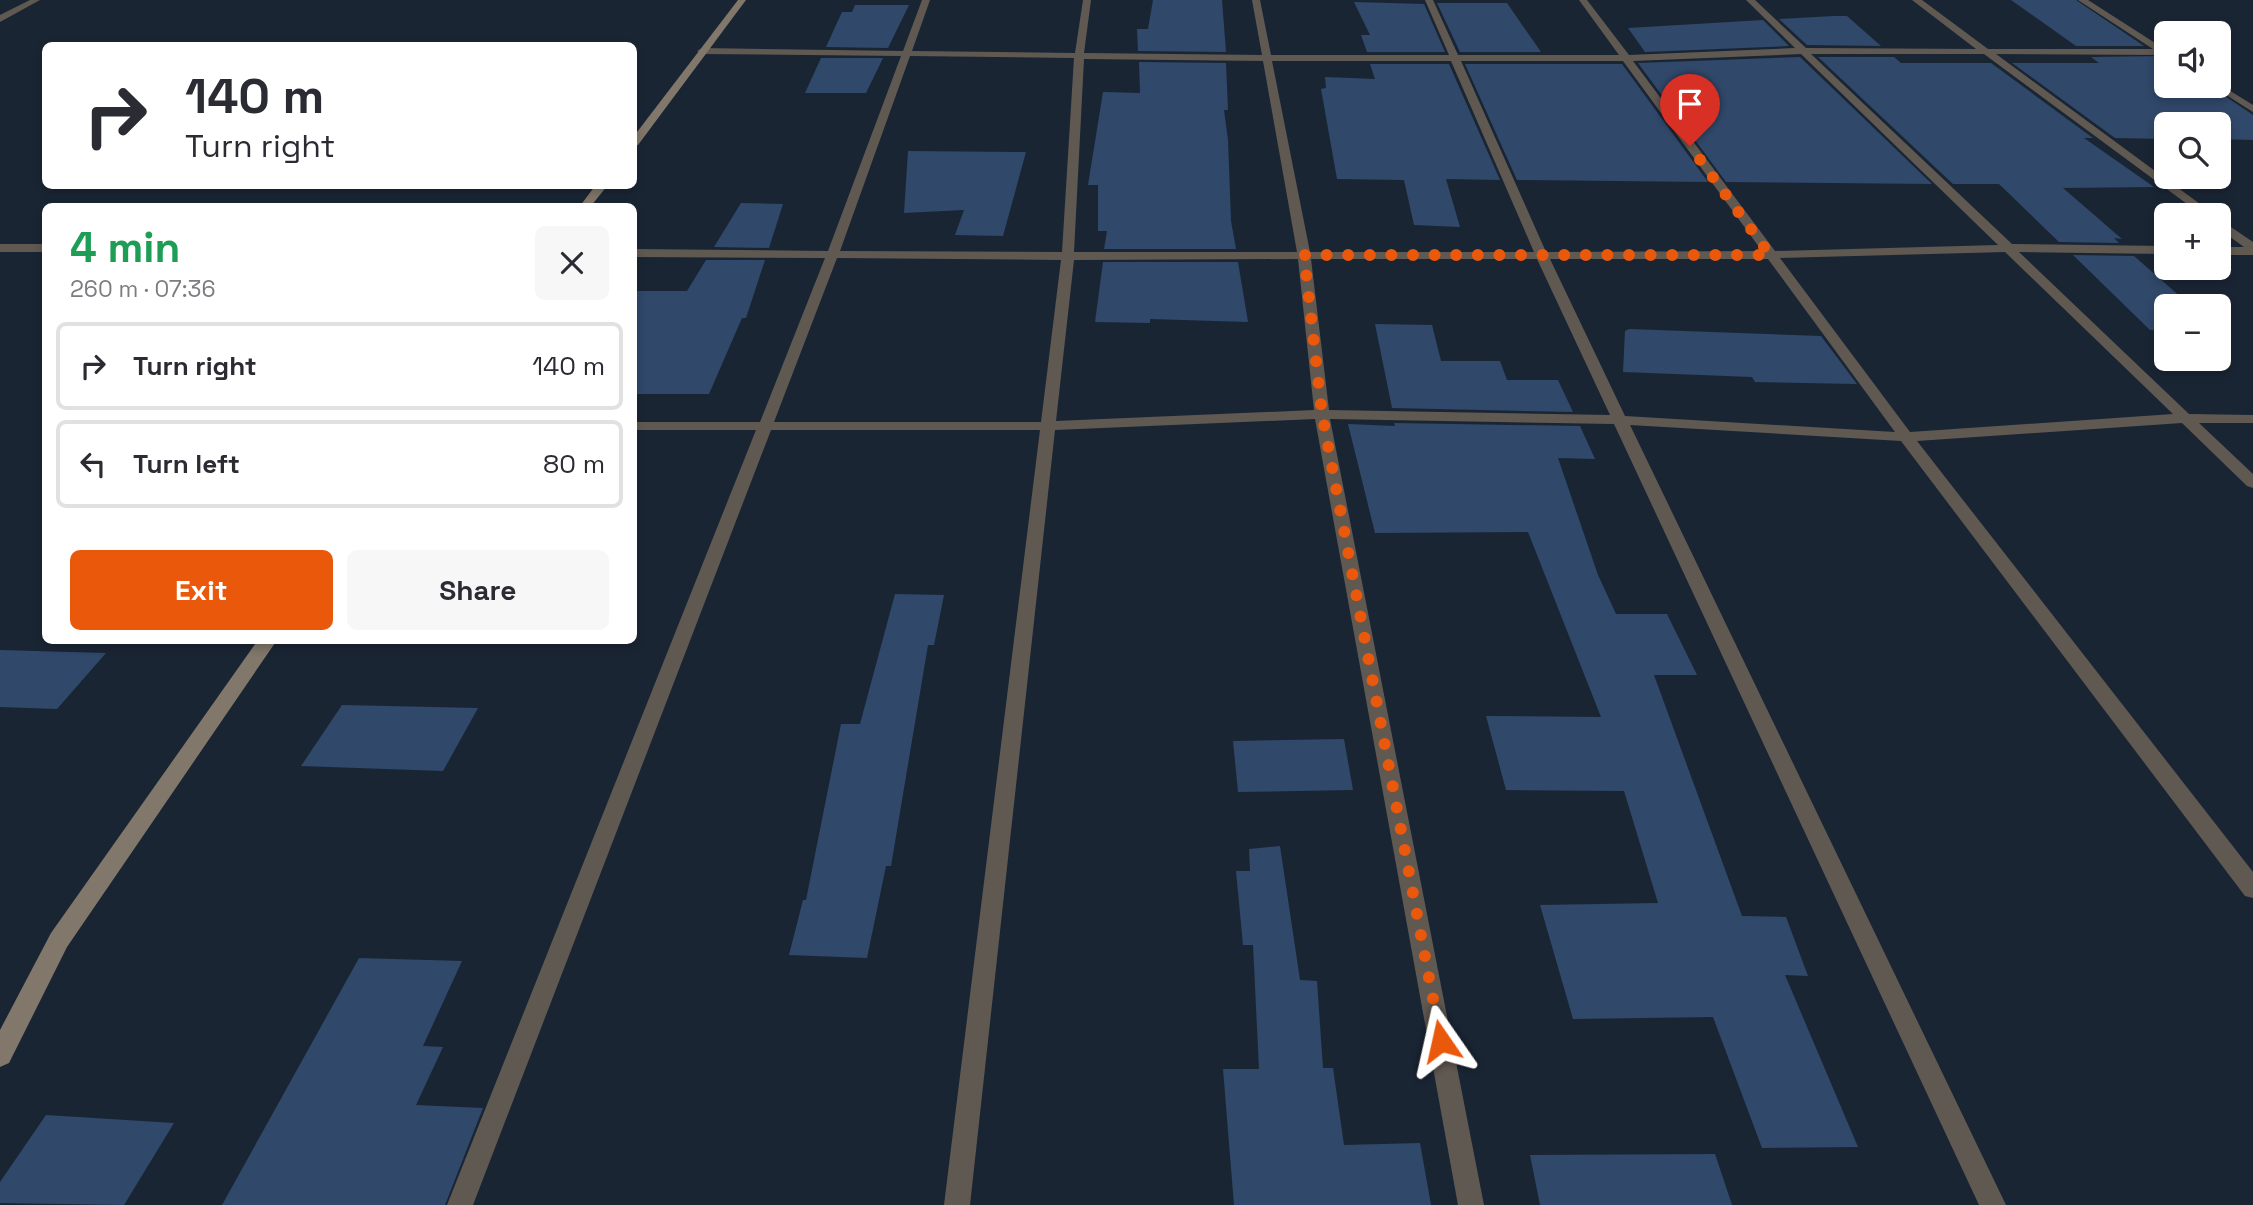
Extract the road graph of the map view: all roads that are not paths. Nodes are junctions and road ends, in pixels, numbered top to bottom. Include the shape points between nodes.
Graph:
1 (36, 0) edge
2 (742, 0) edge
3 (926, 0) edge
4 (1087, 0) edge
5 (1256, 0) edge
6 (1429, 0) edge
7 (1583, 0) edge
8 (1750, 0) edge
9 (1916, 0) edge
10 (2082, 0) edge
11 (0, 19) edge
12 (2154, 46) edge
13 (1985, 50) junction
14 (702, 51) junction
15 (1801, 51) junction
16 (906, 53) junction
17 (2154, 53) edge
18 (1079, 55) junction
19 (1454, 57) junction
20 (1265, 58) junction
21 (1626, 58) junction
22 (2231, 95) edge
23 (2253, 108) edge
24 (637, 139) edge
25 (599, 189) edge
26 (587, 203) edge
27 (2193, 203) edge
28 (2231, 232) edge
29 (0, 248) edge
30 (42, 248) edge
31 (2008, 248) junction
32 (2253, 249) edge
33 (2154, 250) edge
34 (2231, 250) edge
35 (637, 253) edge
36 (833, 253) junction
37 (1541, 254) junction
38 (1304, 255) junction
39 (1770, 255) junction
40 (1068, 256) junction
41 (1322, 414) junction
42 (2186, 418) junction
43 (2253, 419) edge
44 (1619, 420) junction
45 (637, 426) edge
46 (766, 426) junction
47 (1046, 426) junction
48 (1906, 437) junction
49 (2253, 483) edge
50 (265, 644) edge
51 (2253, 889) edge
52 (0, 1055) edge
53 (460, 1205) edge
54 (957, 1205) edge
55 (1472, 1205) edge
56 (1993, 1205) edge

1 - 11 street
2 - 14 street
3 - 16 street
4 - 18 street
5 - 20 street
6 - 19 street
7 - 21 street
8 - 15 street
9 - 13 street
10 - 12 street
13 - 15 street
13 - 17 street
13 - 27 street
14 - 16 street
14 - 24 street
15 - 21 street
15 - 31 street
16 - 18 street
16 - 36 street
18 - 20 street
18 - 40 street
19 - 20 street
19 - 21 street
19 - 37 street
20 - 38 street
21 - 39 street
22 - 23 street
25 - 26 street
28 - 32 street
29 - 30 street
31 - 33 street
31 - 39 street
31 - 42 street
32 - 34 street
35 - 36 street
36 - 40 street
36 - 46 street
37 - 38 street
37 - 39 street
37 - 44 street
38 - 40 street
38 - 41 street
39 - 48 street
40 - 47 street
41 - 44 street
41 - 47 street
41 - 55 street
42 - 43 street
42 - 48 street
42 - 49 street
44 - 48 street
44 - 56 street
45 - 46 street
46 - 47 street
46 - 53 street
47 - 54 street
48 - 51 street
50 - 52 street via 59,940

